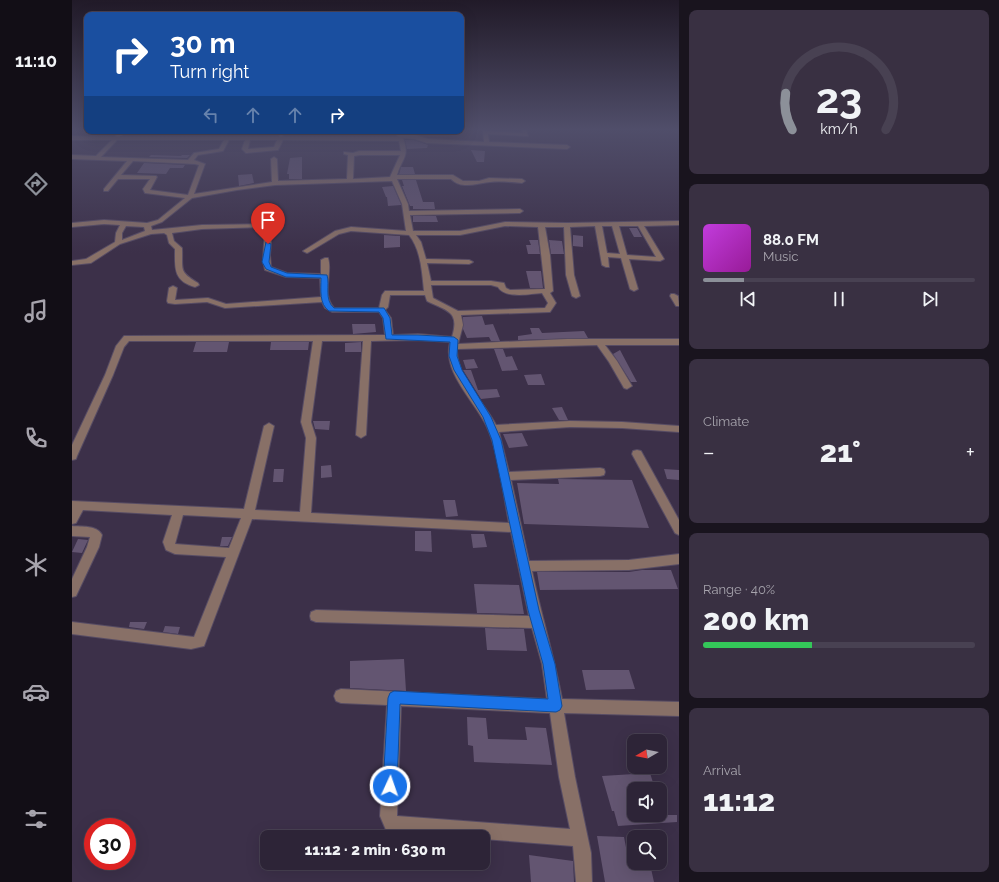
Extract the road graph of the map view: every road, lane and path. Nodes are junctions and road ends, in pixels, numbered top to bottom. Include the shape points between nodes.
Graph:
1 (122, 171) edge
2 (199, 171) edge
3 (274, 171) edge
4 (350, 171) edge
5 (396, 171) edge
6 (117, 177) junction
7 (393, 178) junction
8 (350, 180) junction
9 (522, 181) dead end
10 (275, 183) junction
11 (106, 190) dead end
12 (190, 197) junction
13 (520, 211) dead end
14 (407, 213) junction
15 (679, 223) edge
16 (124, 224) junction
17 (541, 224) junction
18 (640, 224) junction
19 (72, 225) edge
20 (567, 225) junction
21 (598, 225) junction
22 (615, 225) junction
23 (148, 228) junction
24 (168, 231) junction
25 (410, 233) junction
26 (118, 243) junction
27 (306, 251) dead end
28 (604, 256) junction
29 (624, 257) junction
30 (325, 260) dead end
31 (423, 261) junction
32 (469, 262) dead end
33 (72, 263) edge
34 (606, 265) dead end
35 (325, 276) junction
36 (195, 285) dead end
37 (173, 288) dead end
38 (428, 288) junction
39 (634, 289) dead end
40 (545, 292) junction
41 (576, 296) dead end
42 (674, 296) dead end
43 (325, 299) junction
44 (679, 304) edge
45 (381, 310) junction
46 (456, 313) junction
47 (318, 338) junction
48 (389, 338) junction
49 (370, 339) junction
50 (599, 342) junction
51 (679, 342) edge
52 (453, 343) junction
53 (627, 386) dead end
54 (269, 426) dead end
55 (493, 429) junction
56 (679, 429) edge
57 (361, 435) dead end
58 (637, 454) dead end
59 (72, 456) edge
60 (600, 472) dead end
61 (506, 476) junction
62 (76, 506) edge
63 (179, 511) junction
64 (248, 515) junction
65 (305, 518) junction
66 (72, 520) edge
67 (517, 528) junction
68 (679, 530) edge
69 (72, 531) edge
70 (233, 553) junction
71 (679, 559) edge
72 (525, 566) junction
73 (72, 592) edge
74 (316, 616) dead end
75 (537, 622) junction
76 (72, 628) edge
77 (341, 696) dead end
78 (394, 698) junction
79 (556, 706) junction
80 (679, 709) edge
81 (579, 838) junction
82 (584, 882) edge

1 - 6 street
2 - 12 street
3 - 10 street
4 - 8 street
5 - 7 street
6 - 11 street
6 - 12 street via 154,177 146,189 147,192
7 - 8 street
7 - 9 street via 453,177 462,183 489,180
7 - 14 street
8 - 10 street
10 - 12 street
12 - 23 street
13 - 14 street
14 - 25 street via 406,224
15 - 18 street
16 - 19 street via 104,222
16 - 23 street
16 - 26 street via 119,233
17 - 20 street
17 - 25 street via 495,225 460,233
17 - 40 street via 550,289
18 - 22 street
18 - 29 street via 660,259
20 - 21 street
20 - 41 street via 570,275
21 - 22 street
21 - 28 street
22 - 29 street
23 - 24 street
23 - 26 street via 139,237
24 - 35 street via 202,227 267,226 268,268 286,275
24 - 36 street via 171,242 179,248 180,275
25 - 27 street via 346,229
25 - 31 street via 418,242
26 - 33 street via 88,261
28 - 29 street
28 - 34 street
29 - 39 street
30 - 35 street
31 - 32 street
31 - 38 street
35 - 43 street
37 - 43 street via 171,301 208,300 225,306
38 - 40 street via 491,283 501,285 506,292
38 - 45 street via 388,293 384,308
38 - 46 street via 430,299
40 - 46 street via 552,303 547,310
42 - 44 street
43 - 45 street via 332,310
45 - 48 street via 387,318
46 - 52 street via 460,325
47 - 49 street
47 - 59 street via 127,338 120,346
47 - 65 street via 306,422 311,438
48 - 49 street
48 - 52 street via 418,337
49 - 57 street via 367,340
50 - 51 street
50 - 52 street
50 - 53 street
52 - 55 street via 453,356 458,370
54 - 64 street
55 - 56 street via 609,424
55 - 61 street
58 - 68 street
60 - 61 street
61 - 67 street
62 - 63 street
62 - 66 street
63 - 64 street
63 - 70 street via 169,542 170,547
64 - 65 street
64 - 70 street
65 - 67 street
67 - 72 street
69 - 73 street via 96,535
70 - 76 street via 197,643
71 - 72 street via 629,565
72 - 75 street
74 - 75 street
75 - 79 street via 549,664
77 - 78 street
78 - 79 street
78 - 81 street via 388,816 392,824
79 - 80 street
79 - 81 street
81 - 82 street

